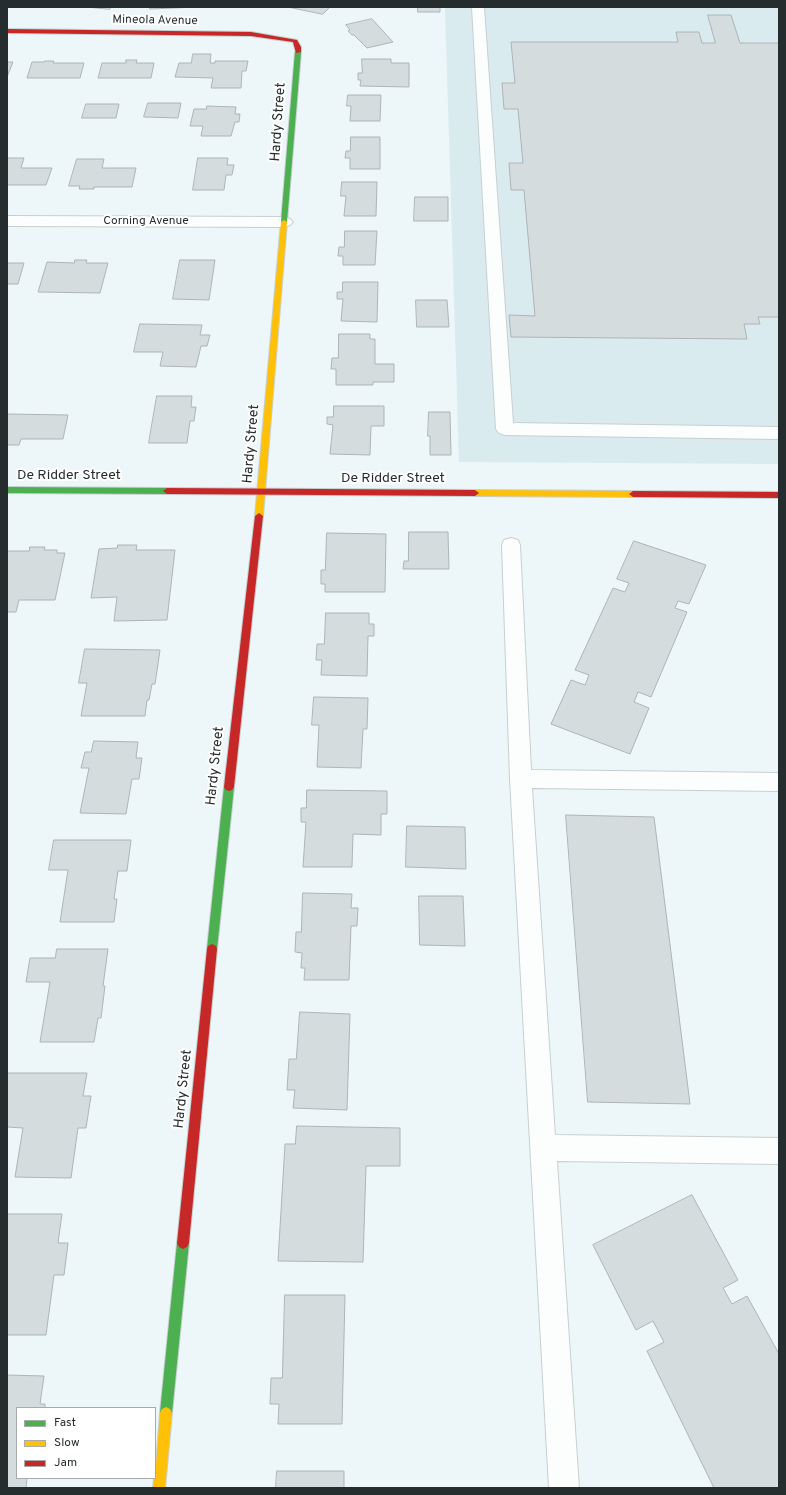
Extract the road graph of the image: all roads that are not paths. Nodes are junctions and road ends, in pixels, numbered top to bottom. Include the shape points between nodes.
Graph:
1 (478, 7) edge
2 (7, 31) edge
3 (298, 47) joint
4 (7, 221) edge
5 (285, 222) junction
6 (779, 433) edge
7 (7, 490) edge
8 (262, 492) junction
9 (779, 495) edge
10 (511, 545) dead end
11 (521, 779) junction
12 (779, 782) edge
13 (544, 1148) junction
14 (779, 1151) edge
15 (159, 1488) edge
16 (564, 1488) edge

1 - 6 lane via 505,429
2 - 3 street, Mineola Avenue via 251,34 295,41
3 - 5 street, Hardy Street
4 - 5 street, Corning Avenue
5 - 8 street, Hardy Street
7 - 8 street, De Ridder Street
8 - 9 street, De Ridder Street
8 - 15 street, Hardy Street via 231,762
10 - 11 lane
11 - 12 lane
11 - 13 lane
13 - 14 lane
13 - 16 lane

